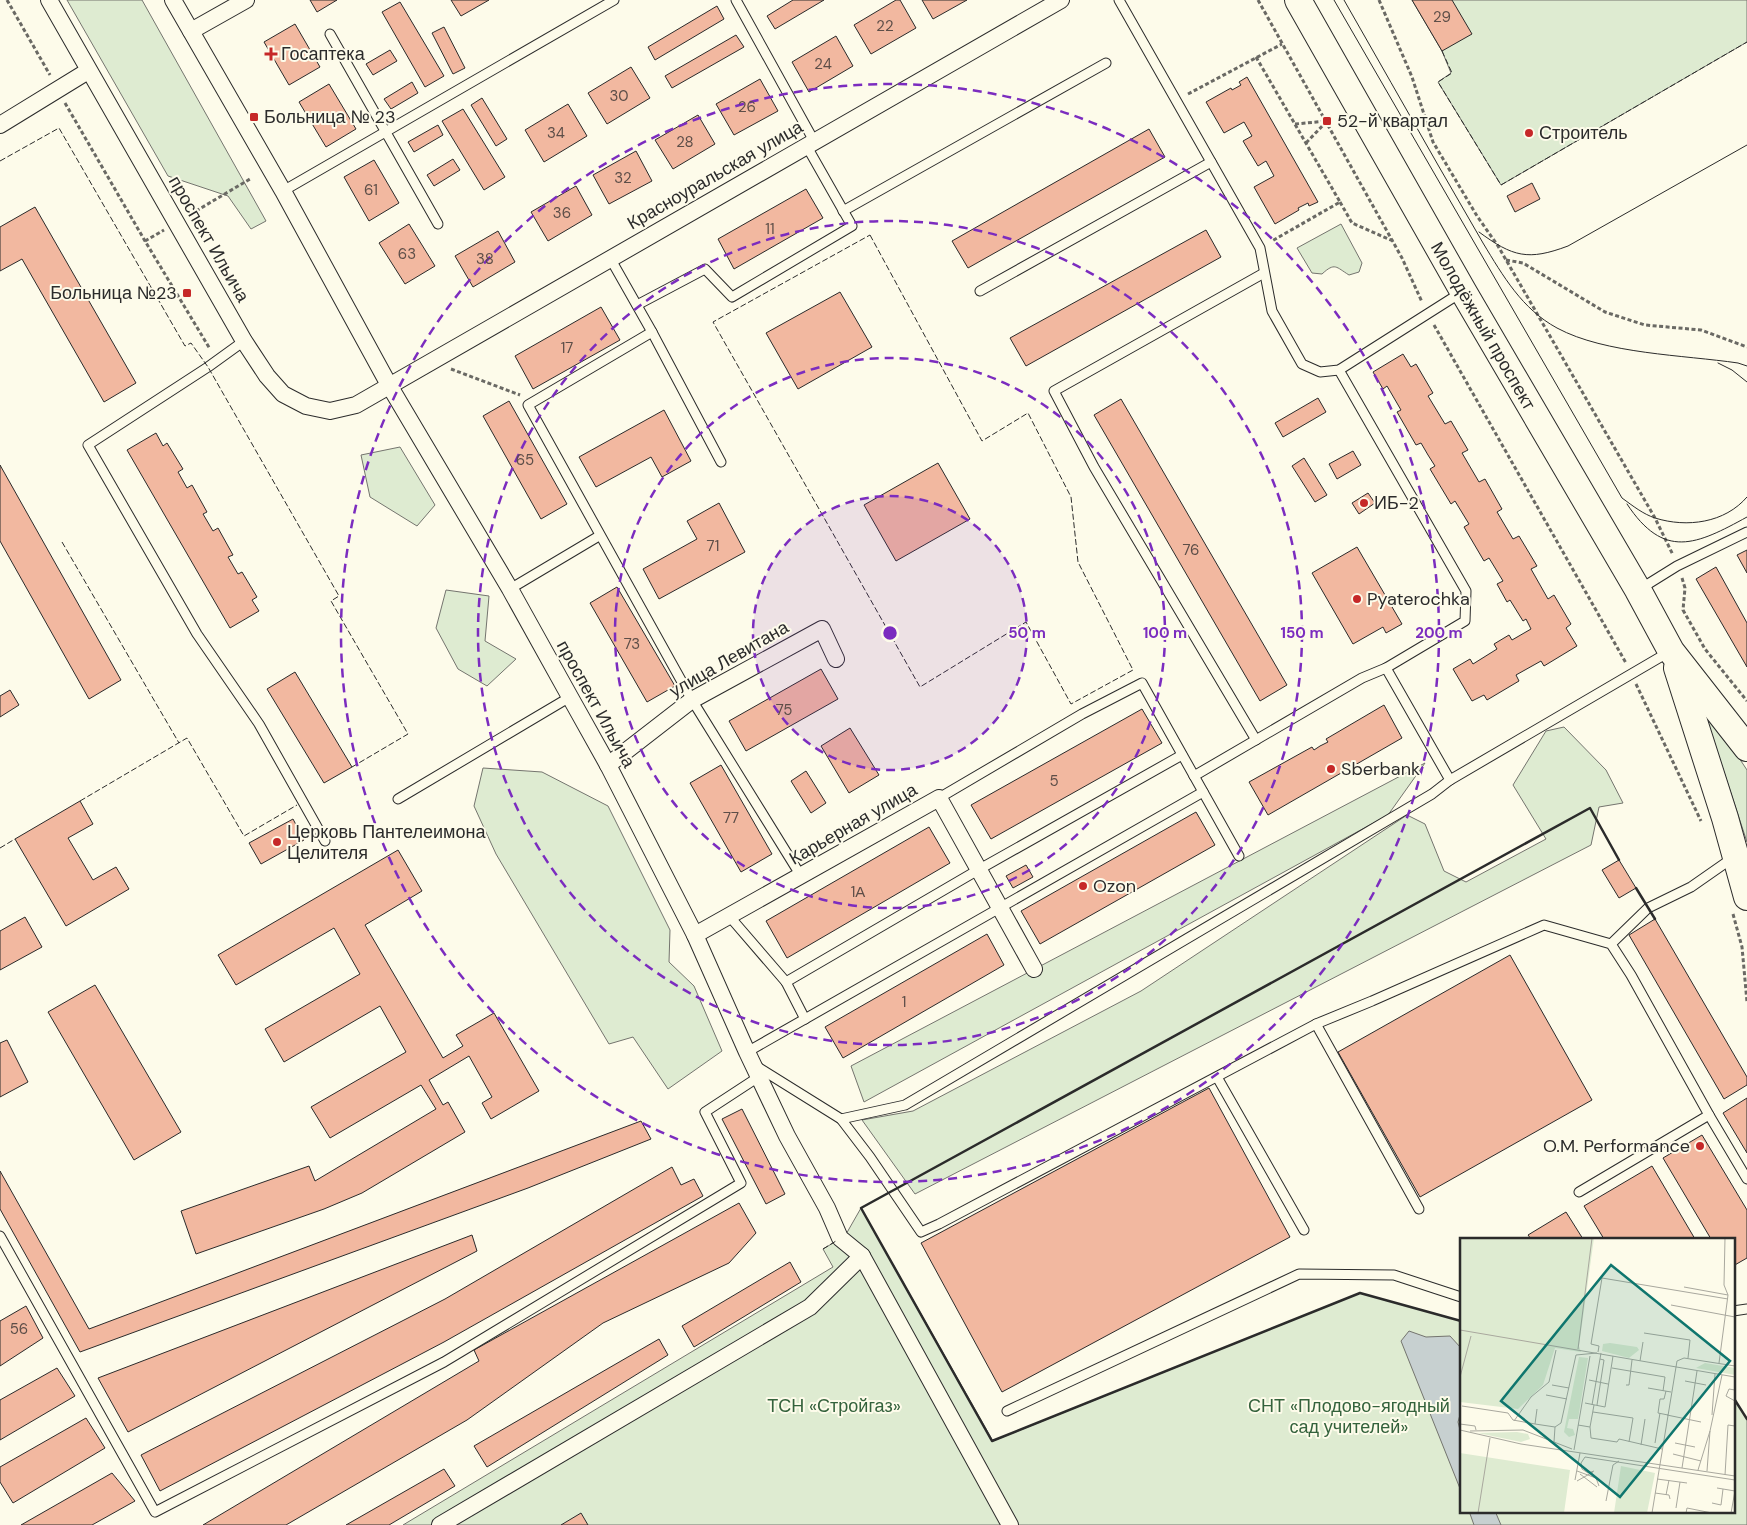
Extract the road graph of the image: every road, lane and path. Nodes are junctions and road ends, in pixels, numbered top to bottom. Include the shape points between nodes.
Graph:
1 (7, 0) edge
2 (49, 0) edge
3 (173, 0) edge
4 (246, 0) edge
5 (614, 0) edge
6 (736, 0) edge
7 (1061, 0) edge
8 (1119, 0) edge
9 (1258, 0) edge
10 (1298, 0) edge
11 (1379, 0) edge
12 (191, 31) junction
13 (330, 34) dead end
14 (1282, 44) junction
15 (1256, 57) junction
16 (1106, 63) dead end
17 (88, 71) junction
18 (58, 90) junction
19 (1176, 101) junction
20 (1327, 121) junction
21 (1294, 124) junction
22 (0, 125) edge
23 (386, 132) junction
24 (810, 143) junction
25 (1306, 143) junction
26 (1211, 162) junction
27 (250, 179) dead end
28 (283, 191) junction
29 (1340, 202) junction
30 (196, 211) dead end
31 (843, 211) junction
32 (438, 224) dead end
33 (166, 229) dead end
34 (145, 241) junction
35 (1393, 241) junction
36 (1260, 248) junction
37 (610, 258) junction
38 (1506, 260) junction
39 (1264, 273) junction
40 (980, 290) dead end
41 (1462, 291) junction
42 (637, 305) junction
43 (1427, 314) junction
44 (652, 332) junction
45 (244, 341) junction
46 (1747, 347) edge
47 (217, 361) junction
48 (430, 361) junction
49 (1339, 370) junction
50 (389, 385) junction
51 (528, 405) junction
52 (721, 462) dead end
53 (1747, 532) edge
54 (599, 536) junction
55 (1673, 556) dead end
56 (1680, 575) dead end
57 (510, 589) junction
58 (1638, 590) junction
59 (1671, 651) junction
60 (836, 659) dead end
61 (1386, 668) junction
62 (1632, 674) junction
63 (570, 697) junction
64 (692, 700) junction
65 (1747, 701) edge
66 (1256, 740) junction
67 (1747, 748) edge
68 (1182, 755) junction
69 (608, 765) junction
70 (1194, 776) junction
71 (1450, 780) junction
72 (1203, 792) junction
73 (398, 798) dead end
74 (938, 798) junction
75 (1705, 829) dead end
76 (325, 841) dead end
77 (1239, 856) dead end
78 (1735, 856) junction
79 (978, 870) junction
80 (801, 876) junction
81 (1740, 904) edge
82 (999, 907) junction
83 (730, 917) junction
84 (695, 935) junction
85 (1611, 944) junction
86 (1034, 969) dead end
87 (786, 982) junction
88 (1747, 1002) edge
89 (805, 1019) junction
90 (1316, 1024) junction
91 (753, 1064) junction
92 (1217, 1077) junction
93 (1709, 1115) junction
94 (841, 1119) junction
95 (1747, 1179) edge
96 (1579, 1192) dead end
97 (1419, 1209) dead end
98 (1304, 1230) dead end
99 (0, 1236) edge
100 (862, 1256) junction
101 (1460, 1297) edge
102 (1747, 1309) edge
103 (1734, 1311) edge
104 (1007, 1411) dead end
105 (440, 1525) edge
106 (1010, 1525) edge

1 - 18 path
2 - 17 street, проспект Ильича
3 - 12 street, проспект Ильича
4 - 12 street
5 - 23 lane
6 - 24 lane
7 - 24 street, Красноуральская улица
8 - 19 lane
9 - 14 path
10 - 41 main road, Молодёжный проспект
11 - 38 path via 1412,77 1433,142
12 - 28 street, проспект Ильича
13 - 23 lane
14 - 15 path
14 - 20 path
15 - 19 path
15 - 21 path
16 - 31 lane
17 - 18 street
17 - 45 street, проспект Ильича
18 - 22 street
18 - 34 path
19 - 26 lane
20 - 21 path
20 - 25 path
20 - 35 path
21 - 25 path
23 - 28 lane
23 - 32 lane
24 - 31 lane
24 - 37 street, Красноуральская улица
25 - 29 path
26 - 36 lane
26 - 40 lane
27 - 30 path
28 - 50 street, проспект Ильича
29 - 35 path via 1352,223
29 - 36 path
31 - 42 lane via 852,226 732,297 705,268
33 - 34 path
34 - 47 path
35 - 43 path
36 - 39 lane
37 - 42 lane
37 - 48 street, Красноуральская улица
38 - 46 path via 1523,263 1605,312 1645,324 1701,330
38 - 55 path
39 - 49 lane via 1272,311 1302,364 1320,372
39 - 66 lane via 1054,391 1094,467
41 - 43 lane
41 - 58 main road, Молодёжный проспект
42 - 44 lane
43 - 49 lane
43 - 62 path
44 - 51 lane
44 - 52 lane
45 - 47 lane
45 - 50 street, проспект Ильича via 283,394 306,406 330,410 356,405
47 - 76 lane via 88,445 197,634 259,724
48 - 50 street, Красноуральская улица
48 - 51 path via 523,396
49 - 61 lane via 1466,591 1465,622
50 - 57 street, проспект Ильича
51 - 54 lane
53 - 58 lane via 1677,566
54 - 57 lane
54 - 64 lane
56 - 65 path via 1685,588 1682,610 1705,649
57 - 63 street, проспект Ильича
58 - 59 main road, Молодёжный проспект
59 - 62 lane
59 - 67 main road, Молодёжный проспект
59 - 78 main road, Молодёжный проспект
60 - 64 street, улица Левитана via 822,629
61 - 66 lane via 1362,678
61 - 71 lane
62 - 71 lane
62 - 75 path
63 - 69 street, проспект Ильича
63 - 73 lane
64 - 69 street, улица Левитана
64 - 80 lane
66 - 70 lane
68 - 70 lane
68 - 74 lane via 1142,684 1082,714
68 - 79 lane
69 - 84 street, проспект Ильича
70 - 72 lane
71 - 94 lane via 1432,794 905,1105
72 - 77 lane
72 - 82 lane
74 - 79 street, Карьерная улица
74 - 80 street, Карьерная улица
78 - 81 main road, Молодёжный проспект
78 - 85 lane via 1691,887 1648,908
79 - 82 street, Карьерная улица
79 - 87 lane
80 - 83 street, Карьерная улица
81 - 88 path
82 - 86 street, Карьерная улица
82 - 89 lane
83 - 84 street, Карьерная улица
83 - 87 lane
84 - 91 street, проспект Ильича
85 - 90 lane via 1544,925
85 - 93 lane
87 - 89 lane
89 - 91 lane
90 - 92 lane
90 - 97 lane
91 - 94 lane
91 - 99 lane via 705,1112 741,1183 444,1362 155,1512
91 - 100 street, проспект Ильича via 787,1136 828,1208 840,1238
92 - 94 lane via 921,1232
92 - 98 lane
93 - 95 lane
93 - 96 lane
100 - 105 street via 810,1307
100 - 106 street
101 - 104 lane via 1394,1275 1299,1274
102 - 103 lane

